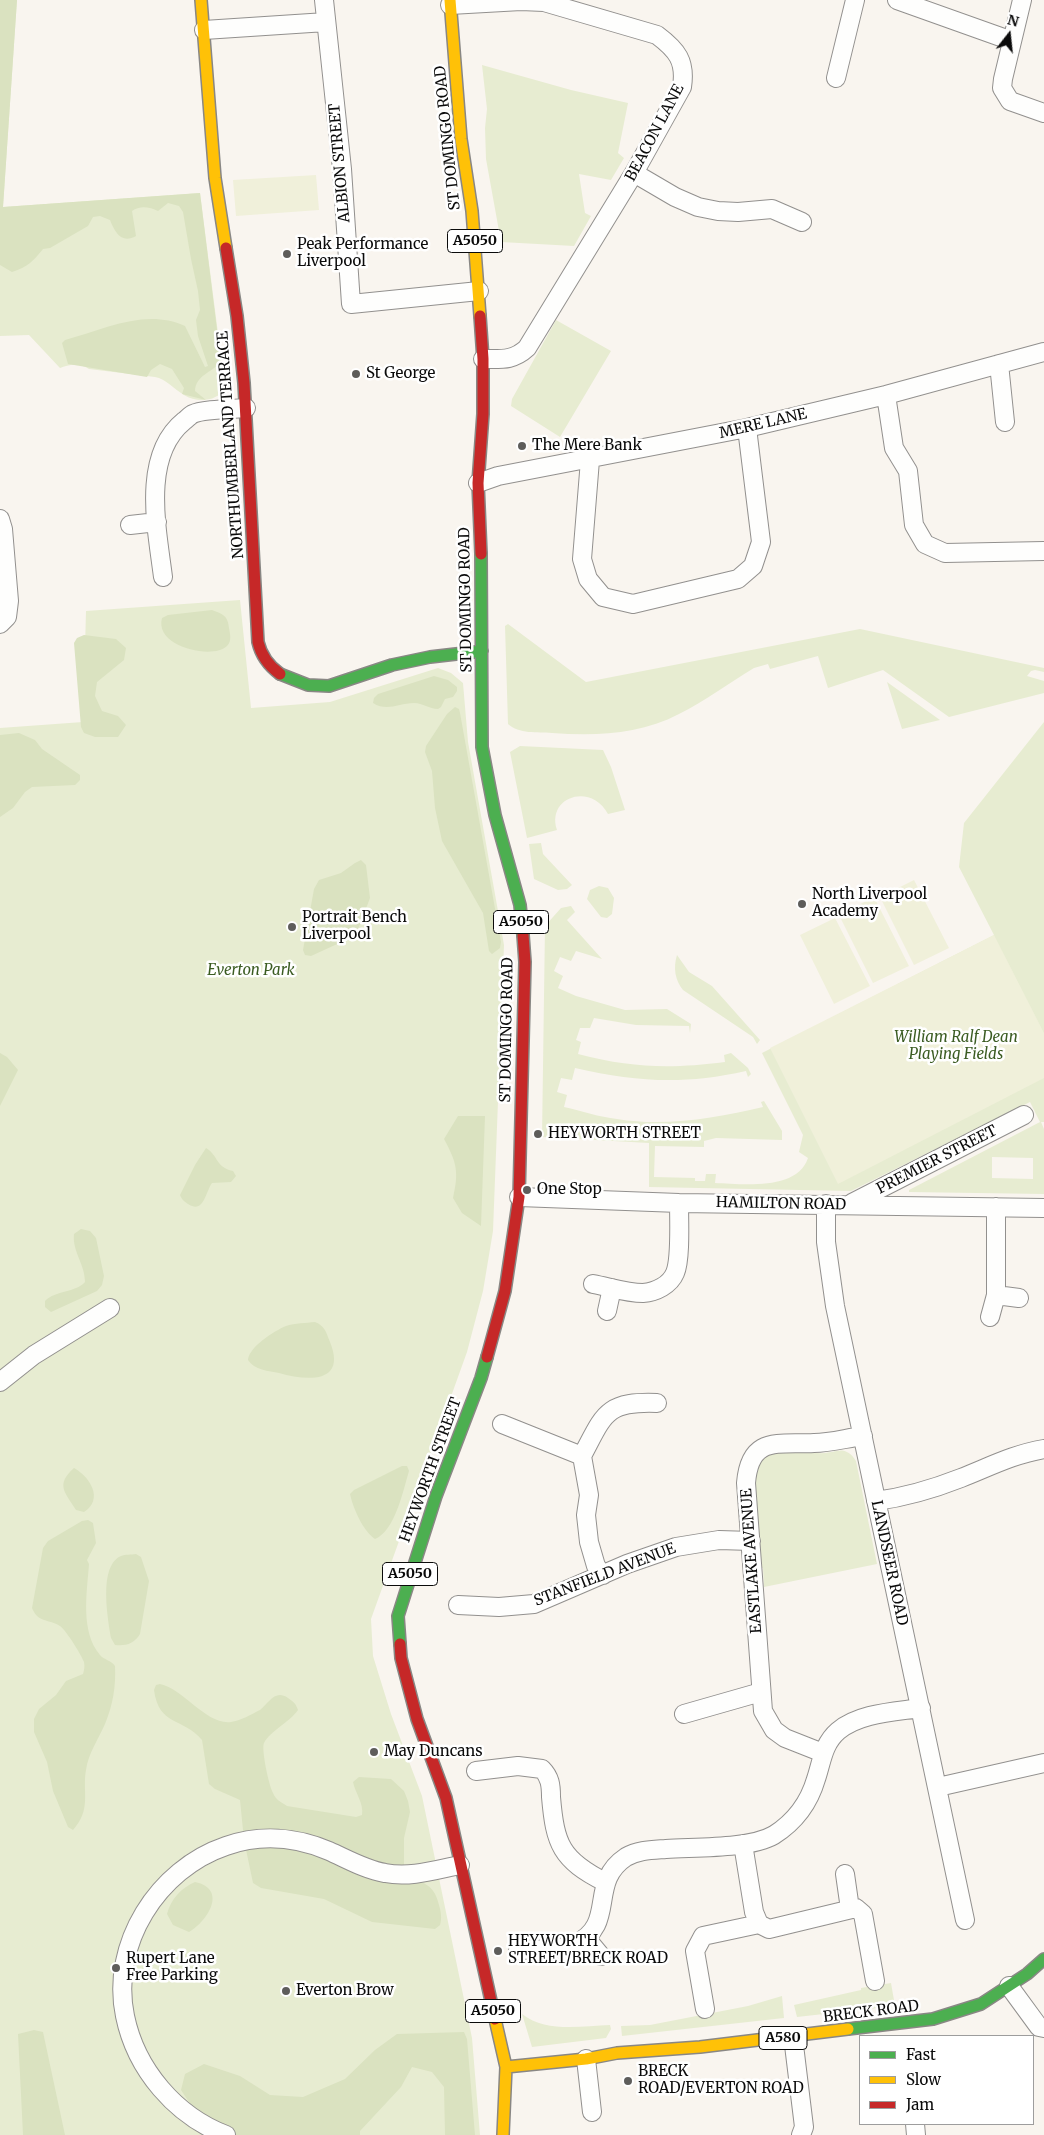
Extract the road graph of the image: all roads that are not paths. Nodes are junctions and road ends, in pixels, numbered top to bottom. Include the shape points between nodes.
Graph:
1 (201, 0) edge
2 (324, 0) edge
3 (855, 0) edge
4 (897, 0) edge
5 (1022, 0) edge
6 (450, 2) edge
7 (575, 6) edge
8 (326, 22) junction
9 (204, 30) junction
10 (1012, 41) junction
11 (836, 78) dead end
12 (1044, 113) edge
13 (634, 173) junction
14 (802, 222) dead end
15 (479, 291) junction
16 (1044, 352) edge
17 (483, 359) junction
18 (998, 364) junction
19 (886, 395) junction
20 (246, 408) junction
21 (1005, 422) dead end
22 (747, 428) junction
23 (590, 460) junction
24 (478, 482) junction
25 (0, 520) edge
26 (157, 522) junction
27 (130, 525) dead end
28 (1044, 551) edge
29 (163, 577) dead end
30 (0, 624) edge
31 (482, 651) junction
32 (1024, 1115) dead end
33 (519, 1197) junction
34 (679, 1202) junction
35 (826, 1204) junction
36 (849, 1204) junction
37 (996, 1207) junction
38 (1044, 1208) edge
39 (593, 1284) dead end
40 (612, 1288) junction
41 (996, 1295) junction
42 (1019, 1298) dead end
43 (110, 1308) dead end
44 (607, 1311) dead end
45 (990, 1318) dead end
46 (0, 1382) edge
47 (657, 1402) dead end
48 (502, 1424) dead end
49 (863, 1436) junction
50 (1044, 1449) edge
51 (582, 1456) junction
52 (876, 1501) junction
53 (751, 1541) junction
54 (603, 1575) junction
55 (458, 1605) dead end
56 (761, 1692) junction
57 (921, 1708) junction
58 (684, 1714) dead end
59 (823, 1753) junction
60 (1044, 1763) edge
61 (476, 1771) dead end
62 (938, 1787) junction
63 (743, 1844) junction
64 (460, 1865) junction
65 (845, 1874) dead end
66 (605, 1882) junction
67 (850, 1909) junction
68 (965, 1920) dead end
69 (759, 1924) junction
70 (586, 1938) junction
71 (518, 1950) dead end
72 (601, 1956) dead end
73 (1044, 1959) edge
74 (875, 1981) dead end
75 (1009, 1986) junction
76 (705, 2010) dead end
77 (1038, 2031) edge
78 (793, 2036) junction
79 (586, 2059) junction
80 (506, 2067) junction
81 (592, 2112) dead end
82 (226, 2135) edge
83 (503, 2135) edge
84 (801, 2135) edge

1 - 9 main road, NORTHUMBERLAND TERRACE
2 - 8 street, ALBION STREET
3 - 11 street
4 - 10 street
5 - 10 street
6 - 7 street, BEACON LANE via 544,2
6 - 15 main road, ST DOMINGO ROAD / A5050 via 461,139
7 - 13 street, BEACON LANE via 657,35 680,58 684,75 682,87
8 - 9 street
8 - 15 street, ALBION STREET via 342,169 351,304
9 - 20 main road, NORTHUMBERLAND TERRACE via 215,178 237,316
10 - 12 street via 1002,88 1010,101
13 - 14 street via 698,207 738,212 772,209
13 - 17 street, BEACON LANE via 526,348 518,356
15 - 17 main road, ST DOMINGO ROAD / A5050
16 - 18 street, MERE LANE
17 - 24 main road, ST DOMINGO ROAD / A5050
18 - 19 street, MERE LANE
18 - 21 street
19 - 22 street, MERE LANE
19 - 28 street via 894,448 908,471 914,525 925,544 945,553
20 - 26 street via 193,413 173,430 161,452 156,476
20 - 31 main road, NORTHUMBERLAND TERRACE via 256,611 259,646 266,662 286,678 304,684 329,686 378,668 423,658
22 - 23 street, MERE LANE
22 - 23 street via 761,542 753,566 738,579 633,604 603,597 588,579 582,559
23 - 24 street, MERE LANE
24 - 31 main road, ST DOMINGO ROAD / A5050
25 - 30 street via 9,601 6,617
26 - 27 street
26 - 29 street
31 - 33 main road, ST DOMINGO ROAD / A5050 via 482,748 495,815 520,905 525,962
32 - 36 street, PREMIER STREET
33 - 34 street, HAMILTON ROAD
33 - 64 main road, HEYWORTH STREET / A5050 via 505,1291 481,1378 436,1496 398,1616 401,1658 417,1719 446,1798
34 - 35 street, HAMILTON ROAD
34 - 40 street via 677,1262 669,1282 651,1292
35 - 36 street, HAMILTON ROAD
35 - 49 street, LANDSEER ROAD via 829,1270
36 - 37 street, HAMILTON ROAD
37 - 38 street, HAMILTON ROAD
37 - 41 street
39 - 40 street
40 - 44 street
41 - 42 street
41 - 45 street
43 - 46 street via 34,1355
47 - 51 street via 628,1403 610,1410
48 - 51 street
49 - 52 street, LANDSEER ROAD
49 - 53 street, EASTLAKE AVENUE via 816,1443 776,1443 759,1451 752,1460 747,1478
50 - 52 street via 1010,1457 919,1493
51 - 54 street via 589,1495 586,1516 589,1542 596,1566
52 - 57 street, LANDSEER ROAD
53 - 54 street, STANFIELD AVENUE via 719,1540 683,1546
53 - 56 street, EASTLAKE AVENUE
54 - 55 street, STANFIELD AVENUE via 534,1604 499,1607
56 - 58 street
56 - 59 street, EASTLAKE AVENUE via 763,1711 774,1730 799,1745
57 - 59 street via 874,1715 848,1724 829,1741
57 - 62 street, LANDSEER ROAD
59 - 63 street via 810,1794 797,1817 772,1836
60 - 62 street
61 - 66 street via 518,1766 542,1769 550,1781 553,1823 559,1843 574,1864
62 - 68 street, LANDSEER ROAD
63 - 66 street via 640,1851 618,1862
63 - 69 street via 754,1912
64 - 80 main road, HEYWORTH STREET / A5050
64 - 82 street via 404,1876 383,1873 305,1842 261,1838 244,1840 204,1855 171,1878 156,1894 132,1937 122,1986 124,2016 144,2065 156,2084 191,2116
65 - 67 street
66 - 70 street via 599,1920
67 - 69 street via 769,1929
67 - 74 street via 856,1908 863,1914
69 - 76 street via 703,1936 698,1943 695,1951
70 - 71 street via 573,1945
70 - 72 street
73 - 75 main road, BRECK ROAD / A580
75 - 77 street
75 - 78 main road, BRECK ROAD / A580 via 981,2004 933,2019
78 - 79 main road, BRECK ROAD / A580 via 617,2053
78 - 84 street via 804,2127
79 - 80 main road, BRECK ROAD / A580
79 - 81 street
80 - 83 main road

